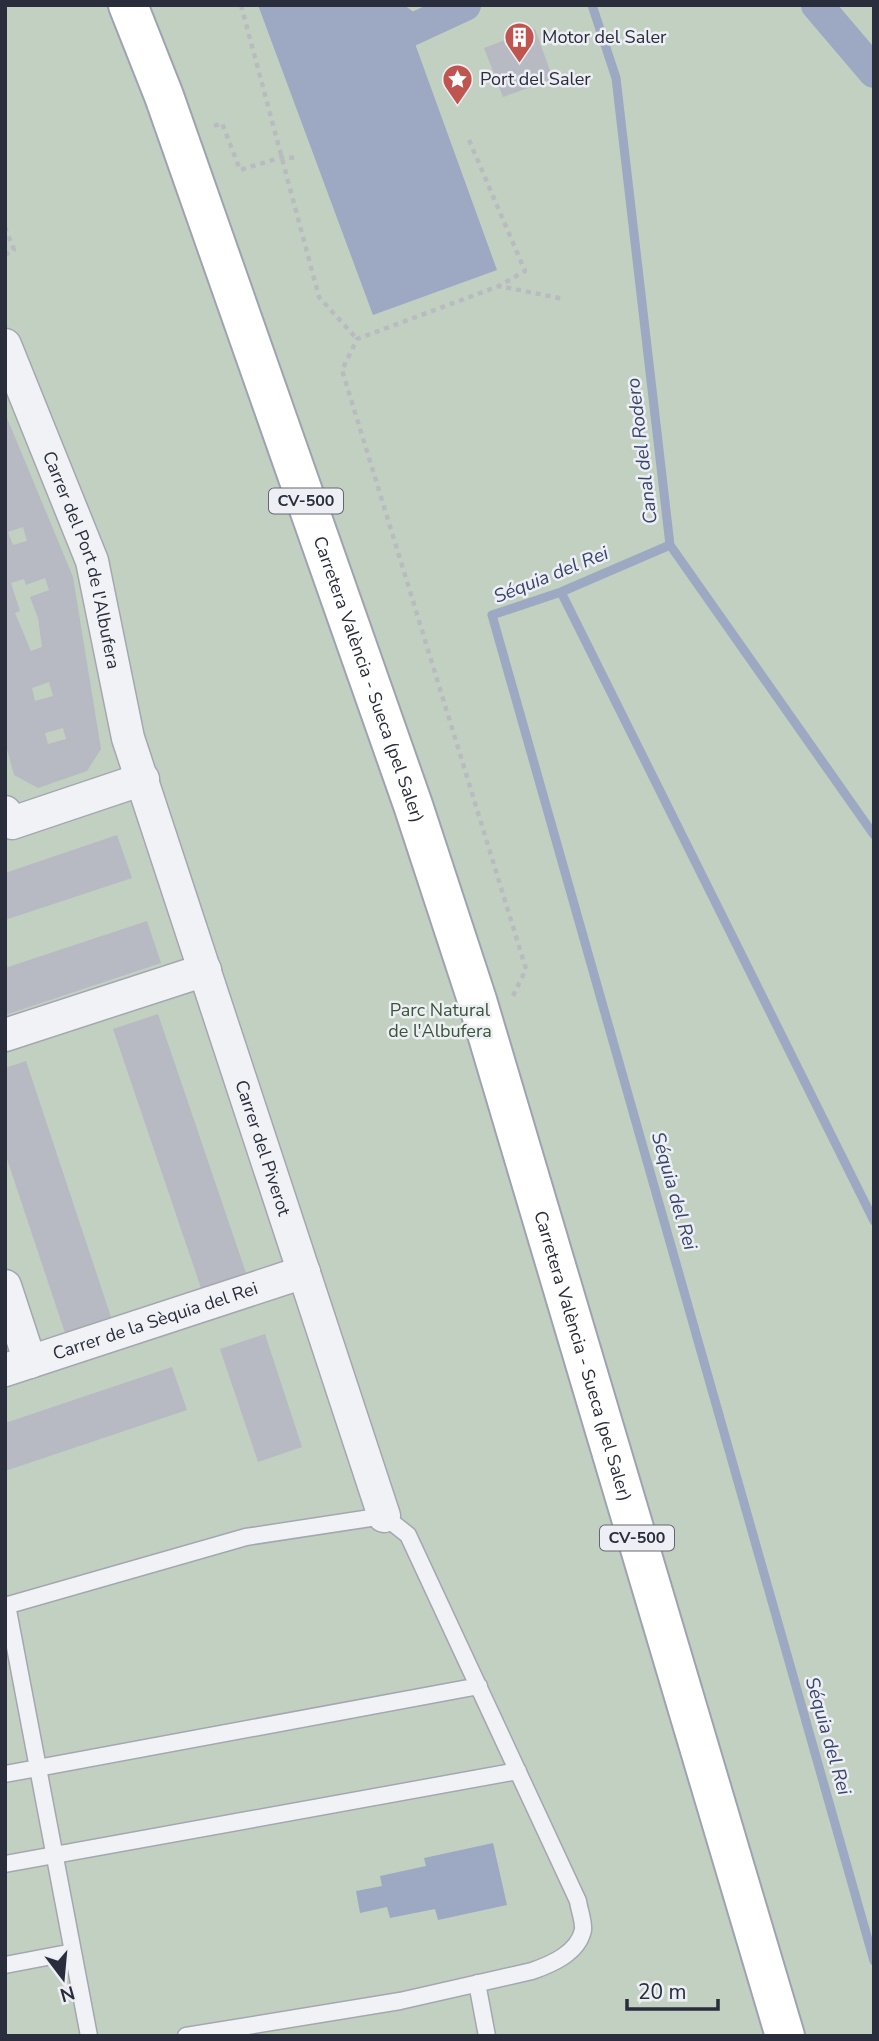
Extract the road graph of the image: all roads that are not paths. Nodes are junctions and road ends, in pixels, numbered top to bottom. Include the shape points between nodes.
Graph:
1 (128, 5) edge
2 (147, 5) edge
3 (5, 345) edge
4 (143, 779) junction
5 (5, 812) edge
6 (205, 970) junction
7 (477, 1000) junction
8 (5, 1035) edge
9 (304, 1272) junction
10 (5, 1286) edge
11 (18, 1366) edge
12 (384, 1516) junction
13 (6, 1605) edge
14 (479, 1686) junction
15 (38, 1769) junction
16 (518, 1771) junction
17 (5, 1774) edge
18 (55, 1854) junction
19 (5, 1864) edge
20 (73, 1952) junction
21 (5, 1965) edge
22 (477, 1983) junction
23 (291, 2018) junction
24 (89, 2036) edge
25 (186, 2036) edge
26 (294, 2036) edge
27 (487, 2036) edge
28 (785, 2036) edge

1 - 7 main road, Carretera València - Sueca (pel Saler) / CV-500 via 404,779
2 - 7 main road, Carretera València - Sueca (pel Saler) / CV-500 via 297,414 428,800
3 - 4 street, Carrer del Port de l'Albufera via 92,561 128,738
4 - 5 street via 12,823
4 - 6 street, Carrer del Piverot
6 - 8 street
6 - 9 street, Carrer del Piverot
7 - 28 main road, Carretera València - Sueca (pel Saler) / CV-500
9 - 11 street, Carrer de la Sèquia del Rei
9 - 12 street, Carrer del Piverot
10 - 11 street
12 - 13 lane via 246,1537
12 - 14 lane via 408,1535
13 - 15 lane
14 - 15 lane
14 - 16 lane
15 - 17 lane
15 - 18 lane
16 - 18 lane
16 - 22 lane via 578,1902 583,1929 571,1950 552,1964
18 - 19 lane
18 - 20 lane
20 - 21 lane
20 - 24 lane
22 - 23 lane
22 - 27 lane
23 - 25 lane
23 - 26 lane

